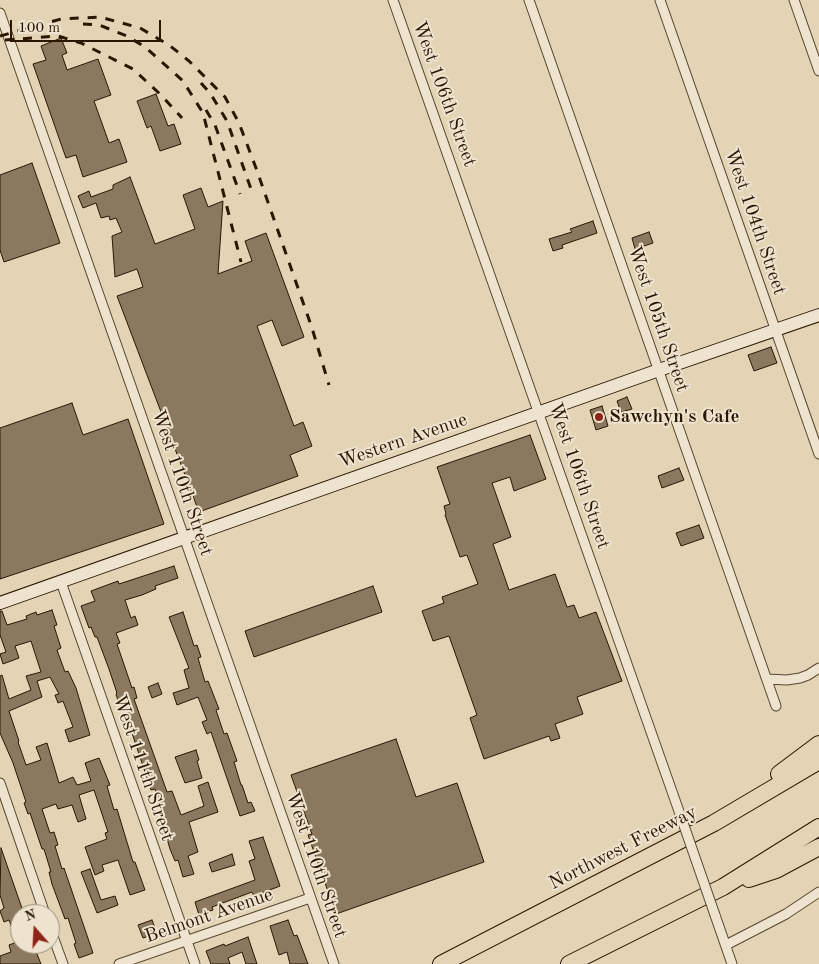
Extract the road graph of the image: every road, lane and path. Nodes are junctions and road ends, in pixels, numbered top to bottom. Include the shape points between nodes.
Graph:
1 (393, 0) edge
2 (528, 0) edge
3 (660, 0) edge
4 (794, 0) edge
5 (0, 13) edge
6 (819, 71) edge
7 (819, 316) edge
8 (776, 330) junction
9 (659, 370) junction
10 (540, 413) junction
11 (819, 454) edge
12 (184, 537) junction
13 (61, 582) junction
14 (0, 603) edge
15 (819, 668) edge
16 (767, 679) junction
17 (776, 706) dead end
18 (819, 744) edge
19 (819, 760) edge
20 (0, 783) edge
21 (714, 823) junction
22 (819, 827) edge
23 (819, 847) edge
24 (723, 887) junction
25 (819, 892) edge
26 (310, 898) junction
27 (42, 904) edge
28 (186, 941) junction
29 (726, 945) junction
30 (119, 964) edge
31 (195, 964) edge
32 (334, 964) edge
33 (442, 964) edge
34 (569, 964) edge
35 (732, 964) edge

1 - 10 street, West 106th Street
2 - 9 street, West 105th Street
3 - 8 street, West 104th Street
4 - 6 street
5 - 12 street, West 110th Street
7 - 8 street, Western Avenue
8 - 9 street, Western Avenue
8 - 11 street, West 104th Street
9 - 10 street, Western Avenue
9 - 16 street, West 105th Street
10 - 12 street, Western Avenue
10 - 29 street, West 106th Street, bridge
12 - 13 street, Western Avenue
12 - 26 street, West 110th Street
13 - 14 street, Western Avenue
13 - 28 street, West 111th Street
15 - 16 street via 800,678
16 - 17 street, West 105th Street
18 - 21 highway
19 - 21 highway, Northwest Freeway
20 - 27 street
21 - 33 highway, Northwest Freeway
22 - 24 highway
23 - 24 highway via 776,870
24 - 34 highway
25 - 29 street via 786,914
26 - 28 street, Belmont Avenue
26 - 32 street, West 110th Street
28 - 30 street, Belmont Avenue
28 - 31 street, West 111th Street
29 - 35 street, West 106th Street

